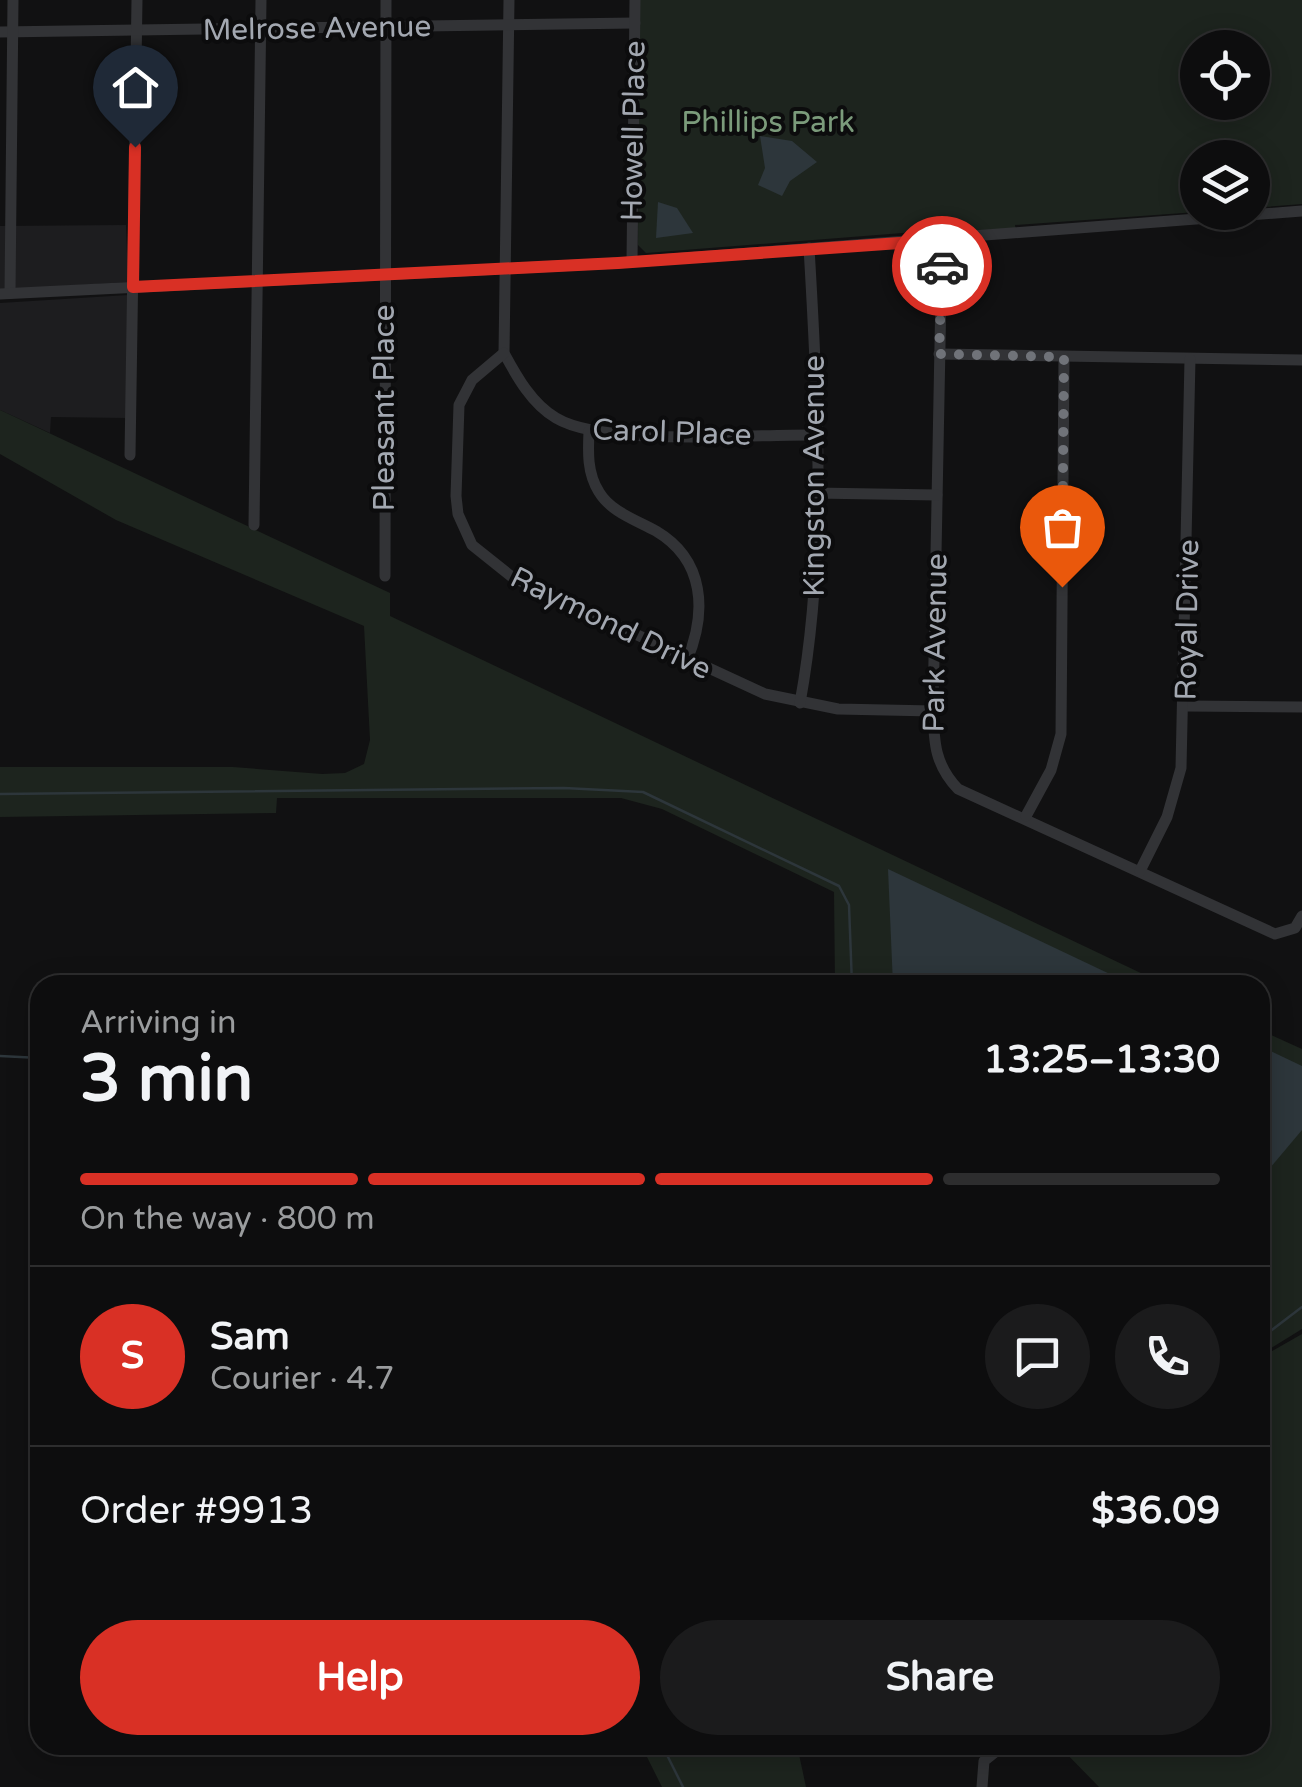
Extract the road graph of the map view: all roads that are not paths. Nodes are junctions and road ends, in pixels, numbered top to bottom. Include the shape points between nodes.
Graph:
1 (13, 0) edge
2 (138, 0) edge
3 (261, 0) edge
4 (386, 0) edge
5 (509, 0) edge
6 (635, 0) edge
7 (635, 23) junction
8 (508, 25) junction
9 (260, 28) junction
10 (386, 28) junction
11 (137, 30) junction
12 (6, 31) edge
13 (1302, 211) edge
14 (942, 240) junction
15 (809, 248) junction
16 (632, 262) junction
17 (506, 269) junction
18 (384, 273) junction
19 (257, 281) junction
20 (133, 287) junction
21 (5, 294) edge
22 (504, 353) junction
23 (939, 354) junction
24 (1064, 357) junction
25 (1190, 359) junction
26 (1302, 360) edge
27 (589, 431) junction
28 (816, 435) junction
29 (130, 456) dead end
30 (815, 494) junction
31 (937, 495) junction
32 (254, 525) dead end
33 (385, 576) dead end
34 (687, 660) junction
35 (800, 703) junction
36 (1186, 706) junction
37 (1302, 707) edge
38 (933, 711) junction
39 (1026, 816) junction
40 (1140, 872) junction
41 (1302, 916) edge
42 (992, 1755) edge
43 (982, 1787) edge

1 - 12 street
2 - 11 street
3 - 9 street
4 - 10 street, Pleasant Place
5 - 8 street
6 - 7 street, Howell Place
7 - 8 street, Melrose Avenue
7 - 16 street, Howell Place
8 - 10 street, Melrose Avenue
8 - 17 street
9 - 10 street, Melrose Avenue
9 - 11 street, Melrose Avenue
9 - 19 street
10 - 18 street, Pleasant Place
11 - 12 street, Melrose Avenue
11 - 20 street
12 - 21 street
13 - 14 street
14 - 15 street
14 - 23 street, Park Avenue
15 - 16 street
15 - 28 street, Kingston Avenue
16 - 17 street
17 - 18 street
17 - 22 street
18 - 19 street
18 - 33 street, Pleasant Place
19 - 20 street
19 - 32 street
20 - 21 street
20 - 29 street
22 - 27 street, Carol Place via 537,403
22 - 34 street, Raymond Drive via 472,380 456,418 458,514 472,545 512,576
23 - 24 street
23 - 31 street, Park Avenue
24 - 25 street
24 - 39 street via 1061,734
25 - 26 street
25 - 36 street, Royal Drive
27 - 28 street, Carol Place
27 - 34 street via 590,468 604,500 669,540 690,563 701,607
28 - 30 street, Kingston Avenue
30 - 31 street
30 - 35 street, Kingston Avenue via 812,636
31 - 38 street, Park Avenue
34 - 35 street, Raymond Drive
35 - 38 street, Raymond Drive
36 - 37 street
36 - 40 street, Royal Drive via 1181,768
38 - 39 street, Park Avenue via 942,771 958,788
39 - 40 street, Park Avenue
40 - 41 street, Park Avenue via 1275,934 1294,928
42 - 43 street via 984,1761

